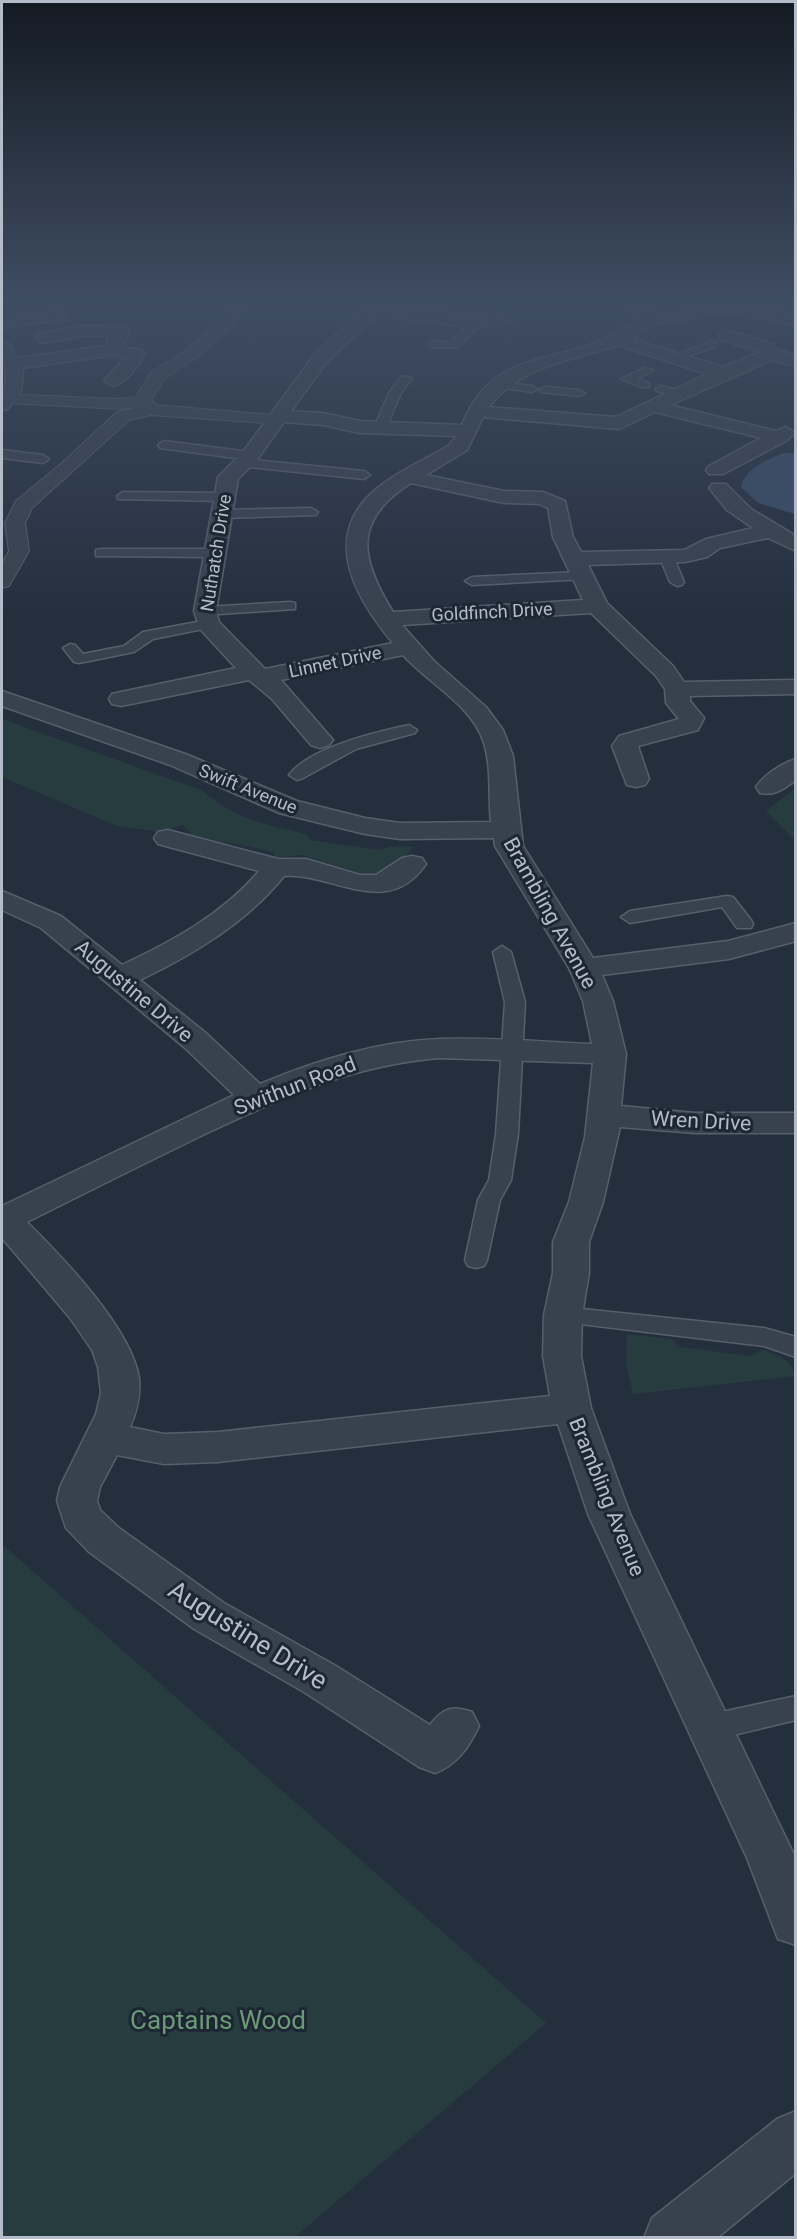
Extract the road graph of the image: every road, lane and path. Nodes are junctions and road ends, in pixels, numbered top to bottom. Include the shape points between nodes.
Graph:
1 (76, 406) edge
2 (140, 406) edge
3 (162, 406) edge
4 (285, 406) edge
5 (389, 406) edge
6 (483, 406) edge
7 (651, 406) edge
8 (653, 406) edge
9 (122, 410) junction
10 (276, 418) junction
11 (472, 421) junction
12 (596, 423) junction
13 (380, 428) junction
14 (787, 433) edge
15 (584, 439) dead end
16 (164, 445) dead end
17 (2, 454) edge
18 (43, 459) dead end
19 (247, 459) junction
20 (364, 475) dead end
21 (409, 477) junction
22 (547, 477) dead end
23 (123, 496) dead end
24 (531, 497) junction
25 (222, 505) junction
26 (311, 512) dead end
27 (771, 531) junction
28 (795, 545) edge
29 (102, 553) dead end
30 (215, 553) junction
31 (667, 558) junction
32 (577, 567) junction
33 (472, 581) dead end
34 (2, 582) edge
35 (677, 582) dead end
36 (290, 606) dead end
37 (597, 606) junction
38 (206, 617) junction
39 (387, 620) junction
40 (408, 647) junction
41 (70, 648) dead end
42 (258, 674) junction
43 (795, 687) edge
44 (677, 688) junction
45 (2, 698) edge
46 (121, 699) dead end
47 (409, 730) dead end
48 (327, 746) junction
49 (795, 767) edge
50 (297, 775) dead end
51 (636, 779) dead end
52 (769, 787) dead end
53 (504, 830) junction
54 (168, 838) dead end
55 (412, 864) dead end
56 (276, 868) junction
57 (2, 899) edge
58 (630, 917) dead end
59 (795, 932) edge
60 (752, 933) junction
61 (502, 952) dead end
62 (584, 968) junction
63 (120, 978) junction
64 (513, 1049) junction
65 (610, 1054) junction
66 (256, 1098) junction
67 (606, 1114) junction
68 (795, 1123) edge
69 (2, 1219) edge
70 (476, 1260) dead end
71 (563, 1315) junction
72 (795, 1349) edge
73 (572, 1408) junction
74 (104, 1437) junction
75 (795, 1708) edge
76 (456, 1726) dead end
77 (708, 1728) junction
78 (795, 1922) edge
79 (795, 2138) edge
80 (672, 2238) edge

1 - 9 street
2 - 9 street
3 - 10 street
4 - 10 street, Nuthatch Drive
5 - 13 lane
6 - 11 street, Brambling Avenue
7 - 12 street via 628,421
8 - 14 street
9 - 34 street via 70,466 23,504 15,523 19,551
10 - 13 street via 323,419
10 - 19 street, Nuthatch Drive
11 - 12 street
11 - 13 street
11 - 21 street, Brambling Avenue via 460,446
12 - 15 street
14 - 27 street via 718,479 724,496
16 - 19 lane
17 - 18 lane
19 - 20 lane
19 - 25 street, Nuthatch Drive via 228,477
21 - 24 street via 504,497
21 - 39 street, Brambling Avenue via 375,501 354,535 363,579
22 - 24 street
23 - 25 lane
24 - 32 street via 558,505 563,537
25 - 26 lane
25 - 30 street, Nuthatch Drive
27 - 28 street
27 - 31 street, Goldfinch Drive
29 - 30 lane
30 - 38 street, Nuthatch Drive
31 - 32 street, Goldfinch Drive
31 - 35 lane
32 - 33 lane, Goldfinch Drive
32 - 37 street
36 - 38 lane
37 - 39 street, Goldfinch Drive
37 - 44 street via 665,671
38 - 41 lane via 148,635 129,649 79,659
38 - 42 street, Nuthatch Drive
39 - 40 street, Brambling Avenue
40 - 42 street, Linnet Drive
40 - 53 street, Brambling Avenue via 492,731 500,765
42 - 46 street, Linnet Drive
42 - 48 street, Nuthatch Drive
43 - 44 street
44 - 51 street via 678,703 692,718 689,725 628,741 625,746
45 - 53 street, Swift Avenue via 179,760 288,807 400,831
47 - 48 lane
48 - 50 lane
49 - 52 street
53 - 62 street, Brambling Avenue via 531,885
54 - 56 street
55 - 56 street via 398,877 371,885 350,884 304,867
56 - 63 street via 255,892 195,938 168,956
57 - 63 street, Augustine Drive via 51,922
58 - 60 lane via 727,901
59 - 60 street
60 - 62 street via 678,959
61 - 64 lane via 515,1002
62 - 65 street, Brambling Avenue via 598,1001
63 - 66 street, Augustine Drive via 196,1041
64 - 65 street, Swithun Road
64 - 66 street, Swithun Road via 472,1047 383,1054 342,1065
64 - 70 lane via 500,1180 489,1200
65 - 67 street, Brambling Avenue
66 - 69 street, Swithun Road
67 - 68 street, Wren Drive via 695,1123
67 - 71 street, Brambling Avenue via 586,1202 571,1242 571,1273
69 - 74 street, Augustine Drive via 29,1245 103,1336 116,1360 119,1403
71 - 72 lane via 764,1337
71 - 73 street, Brambling Avenue via 562,1356
73 - 74 street via 218,1447 164,1449
73 - 77 street, Brambling Avenue via 609,1514
74 - 76 street, Augustine Drive via 77,1501 81,1517 104,1540 208,1616 320,1679 435,1753
75 - 77 lane
77 - 78 street, Brambling Avenue via 770,1856
79 - 80 street

